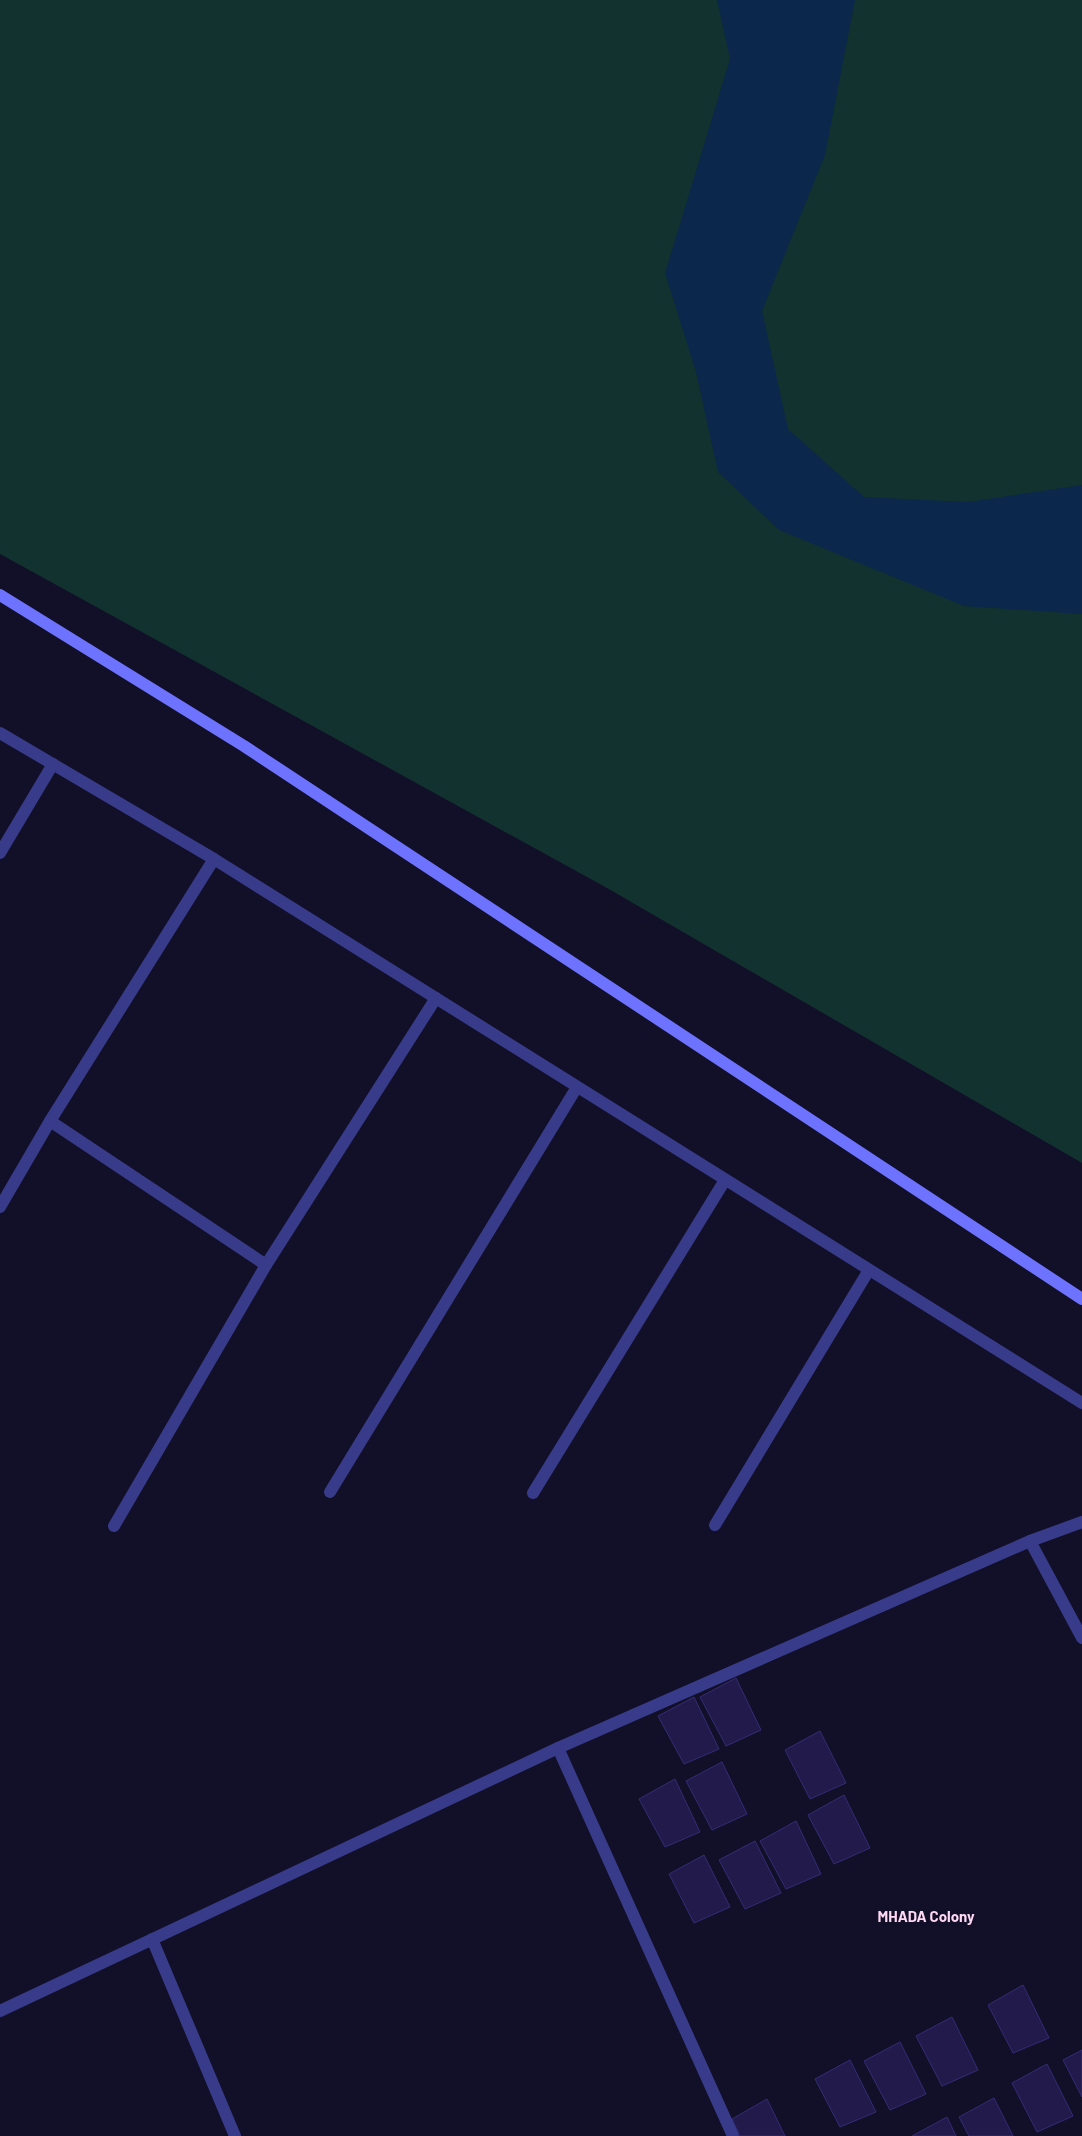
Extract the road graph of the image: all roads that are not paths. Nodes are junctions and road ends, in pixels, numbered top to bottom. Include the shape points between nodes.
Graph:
1 (0, 595) edge
2 (0, 733) edge
3 (53, 764) junction
4 (0, 853) edge
5 (214, 859) junction
6 (436, 998) junction
7 (577, 1086) junction
8 (50, 1121) junction
9 (725, 1180) junction
10 (0, 1207) edge
11 (266, 1265) junction
12 (869, 1270) junction
13 (1082, 1299) edge
14 (1082, 1403) edge
15 (330, 1492) dead end
16 (533, 1493) dead end
17 (1082, 1522) edge
18 (715, 1525) dead end
19 (114, 1526) dead end
20 (1030, 1541) junction
21 (1082, 1638) edge
22 (558, 1748) junction
23 (152, 1939) junction
24 (0, 2011) edge
25 (235, 2136) edge
26 (733, 2136) edge

1 - 13 main road via 244,746
2 - 3 street
3 - 4 street
3 - 5 street
5 - 6 street
5 - 8 street
6 - 7 street
6 - 11 street
7 - 9 street
7 - 15 street
8 - 10 street
8 - 11 street
9 - 12 street
9 - 16 street
11 - 19 street
12 - 14 street
12 - 18 street
17 - 20 street
20 - 21 street
20 - 22 street
22 - 23 street
22 - 26 street
23 - 24 street
23 - 25 street

